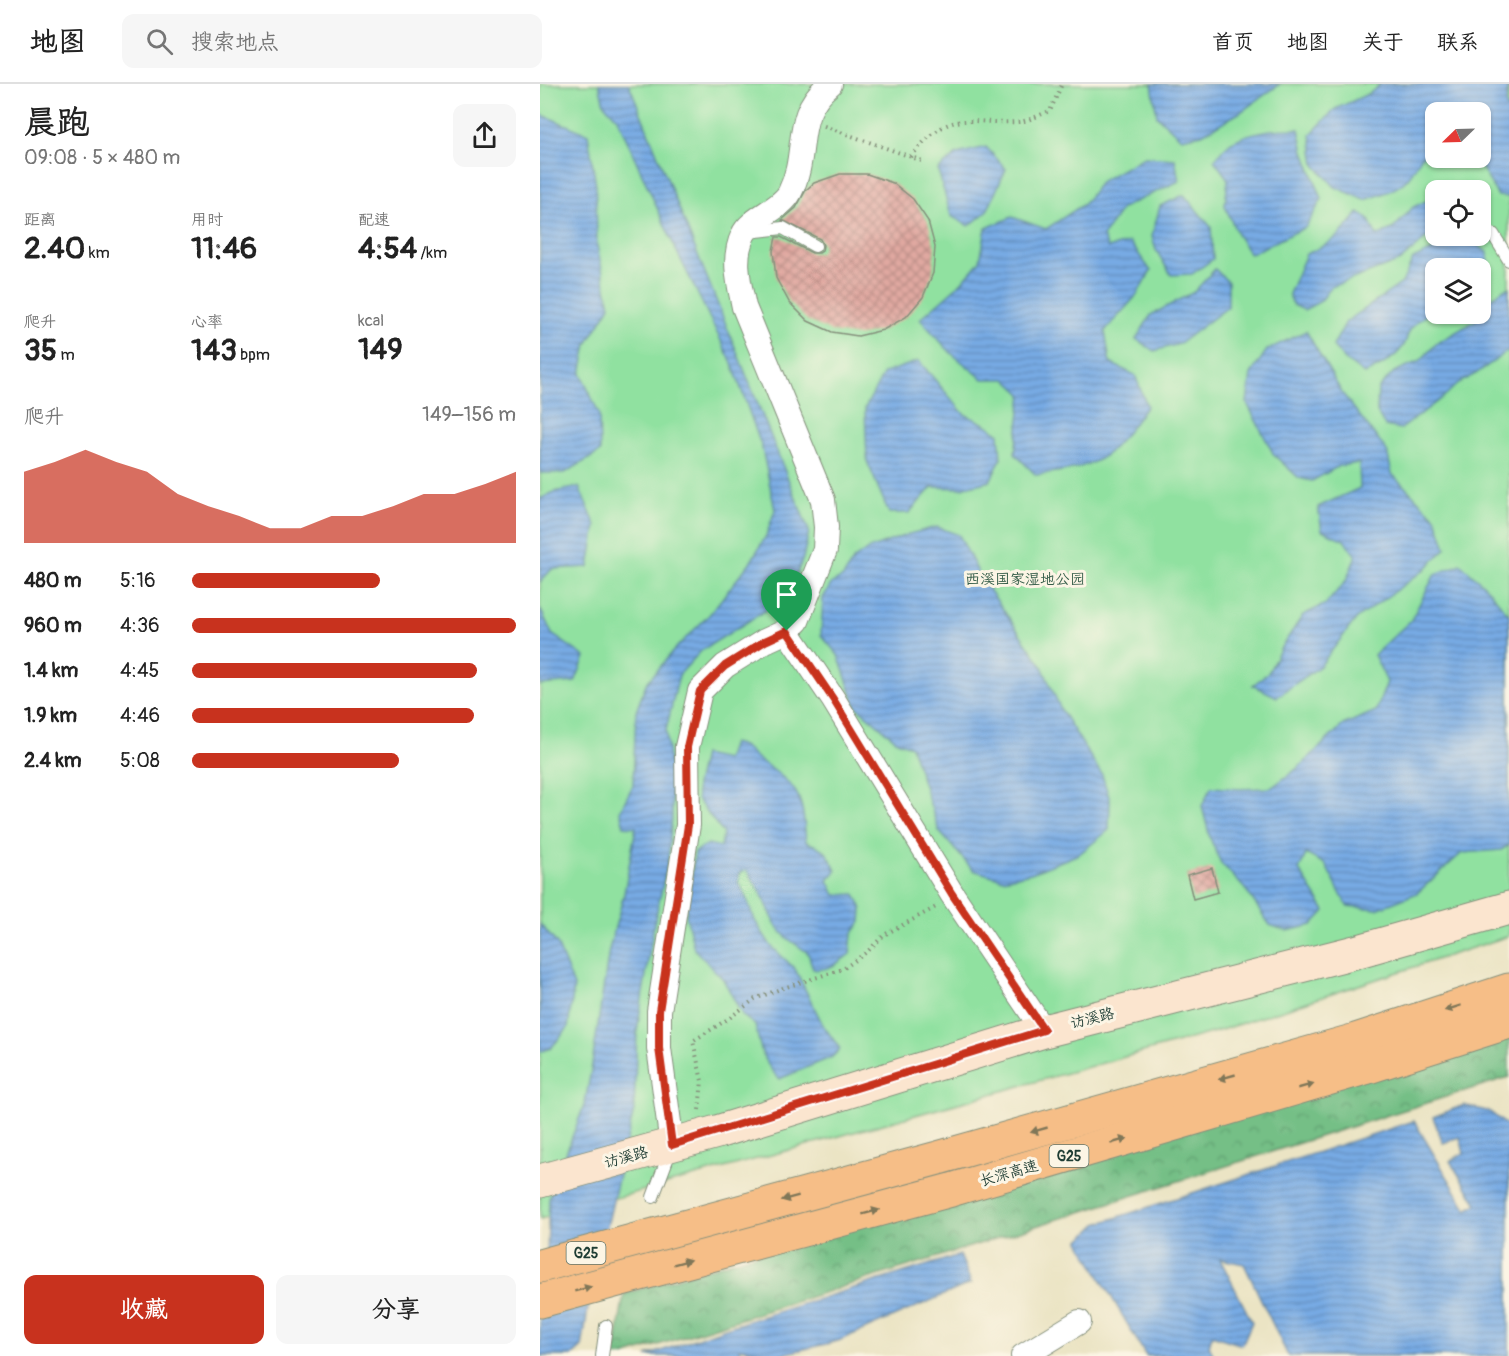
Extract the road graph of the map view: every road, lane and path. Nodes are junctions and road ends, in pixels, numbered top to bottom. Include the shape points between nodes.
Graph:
1 (830, 84) edge
2 (1062, 84) edge
3 (806, 119) junction
4 (911, 157) junction
5 (926, 162) dead end
6 (744, 232) junction
7 (1493, 234) dead end
8 (815, 246) dead end
9 (1509, 260) edge
10 (787, 631) junction
11 (952, 894) junction
12 (1509, 908) edge
13 (1509, 990) edge
14 (1509, 1022) edge
15 (1044, 1030) junction
16 (684, 1141) junction
17 (540, 1181) edge
18 (653, 1197) dead end
19 (540, 1266) edge
20 (540, 1300) edge
21 (1079, 1322) dead end
22 (606, 1326) dead end
23 (602, 1356) edge
24 (1023, 1356) edge

1 - 3 street via 816,95
2 - 4 path via 1050,111 1021,122 961,120 935,130
3 - 4 path
3 - 6 street via 798,175 789,196
4 - 5 path
6 - 8 lane via 783,228
6 - 10 street via 737,273 744,307 823,500 826,527 825,550 797,621
7 - 9 lane
10 - 11 street
10 - 16 street via 725,666 700,691 687,747 688,825 659,1011 659,1048
11 - 15 street
11 - 16 path via 936,908 884,935 843,969 755,999 693,1041 702,1081
12 - 15 street, 访溪路 via 1355,952
13 -> 19 highway, G25 via 1356,1040
20 -> 14 highway, 长深高速 / G25 via 951,1190
15 - 16 street, 访溪路
16 - 17 street, 访溪路
16 - 18 lane
21 - 24 street
22 - 23 lane

